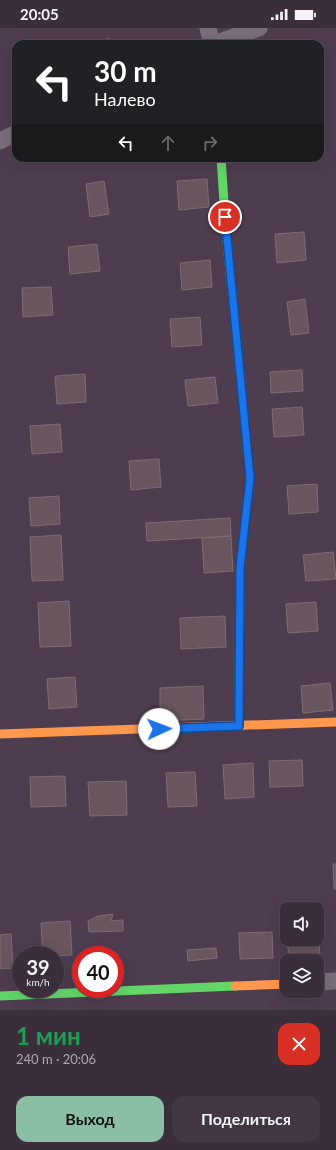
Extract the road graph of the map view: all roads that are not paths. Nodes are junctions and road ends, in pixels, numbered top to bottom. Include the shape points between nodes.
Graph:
1 (208, 28) edge
2 (259, 28) edge
3 (212, 40) edge
4 (224, 40) edge
5 (12, 135) edge
6 (0, 140) edge
7 (221, 162) edge
8 (336, 722) edge
9 (239, 726) junction
10 (0, 734) edge
11 (336, 981) edge
12 (324, 982) edge
13 (280, 984) edge
14 (0, 996) edge

1 - 3 street
2 - 4 street
5 - 6 street
7 - 9 street via 250,478 240,568
8 - 9 street
9 - 10 street
11 - 12 street
13 - 14 street

